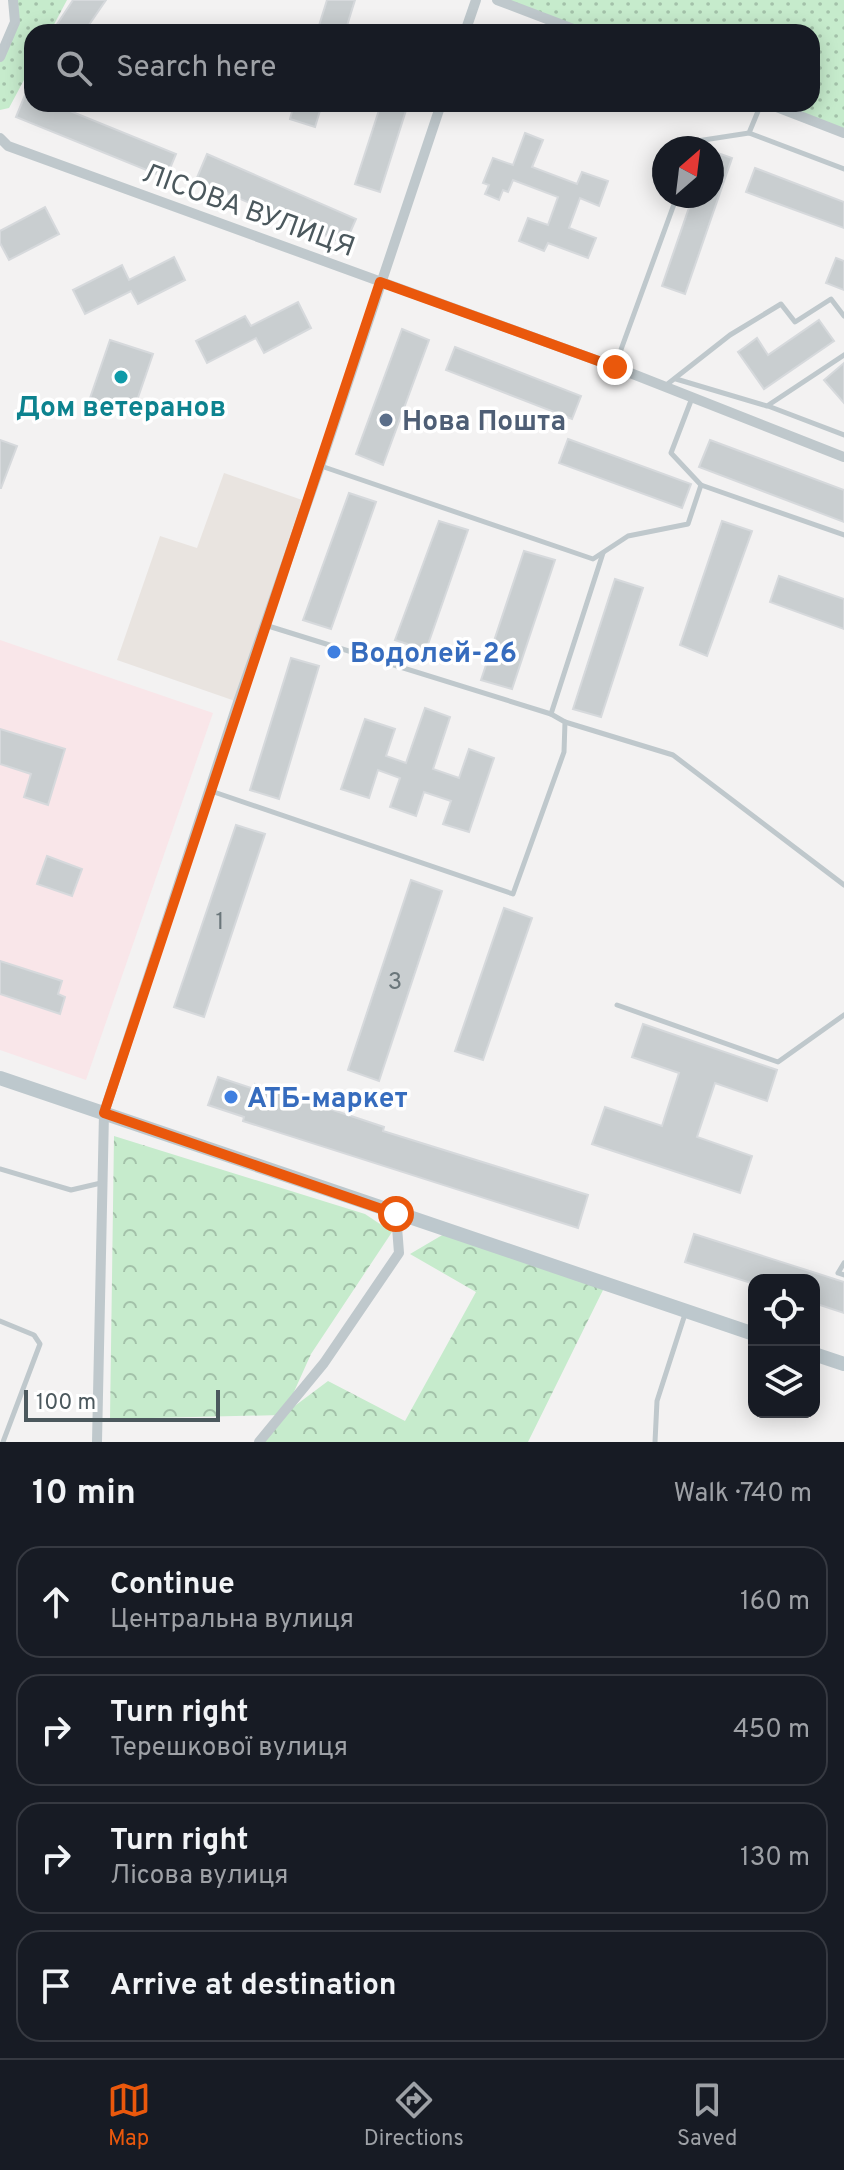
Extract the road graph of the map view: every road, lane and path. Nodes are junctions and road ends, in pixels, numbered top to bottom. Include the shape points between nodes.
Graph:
1 (13, 0) edge
2 (476, 0) edge
3 (497, 0) edge
4 (468, 24) edge
5 (560, 24) edge
6 (0, 57) edge
7 (438, 112) edge
8 (758, 112) edge
9 (790, 112) edge
10 (749, 133) junction
11 (844, 133) edge
12 (724, 137) edge
13 (0, 138) edge
14 (844, 169) edge
15 (673, 208) edge
16 (380, 282) junction
17 (844, 316) edge
18 (844, 355) edge
19 (615, 367) junction
20 (675, 378) junction
21 (664, 387) junction
22 (692, 397) junction
23 (767, 406) junction
24 (844, 435) edge
25 (844, 457) edge
26 (320, 466) junction
27 (701, 485) junction
28 (844, 535) edge
29 (604, 552) junction
30 (265, 625) junction
31 (551, 714) junction
32 (565, 722) junction
33 (210, 791) junction
34 (844, 885) edge
35 (617, 1005) dead end
36 (844, 1015) edge
37 (0, 1078) edge
38 (104, 1113) junction
39 (0, 1169) edge
40 (101, 1183) junction
41 (396, 1214) junction
42 (844, 1263) edge
43 (844, 1275) edge
44 (686, 1311) junction
45 (0, 1321) edge
46 (748, 1332) edge
47 (820, 1356) edge
48 (844, 1364) edge
49 (3, 1442) edge
50 (97, 1442) edge
51 (259, 1442) edge
52 (655, 1442) edge

1 - 6 street via 15,22
2 - 4 street
3 - 5 street
7 - 16 street
8 - 10 lane
9 - 11 street
10 - 12 lane
10 - 14 lane
13 - 16 street, ЛІСОВА ВУЛИЦЯ via 8,146
15 - 19 lane
16 - 19 street, ЛІСОВА ВУЛИЦЯ
16 - 26 street
17 - 20 lane via 831,299 795,322 781,304
18 - 23 lane
19 - 21 street, ЛІСОВА ВУЛИЦЯ
20 - 21 lane
20 - 23 lane
21 - 22 street, ЛІСОВА ВУЛИЦЯ
22 - 25 street, ЛІСОВА ВУЛИЦЯ
22 - 27 lane via 671,453
23 - 24 lane
26 - 29 lane via 593,559
26 - 30 street
27 - 28 lane
27 - 29 lane via 688,524 628,536
29 - 31 lane
30 - 31 lane
30 - 33 street
31 - 32 lane
32 - 33 lane via 564,752 513,894
32 - 34 lane via 673,755
33 - 38 street
35 - 36 lane via 778,1062
37 - 38 main road
38 - 40 street
38 - 41 main road
39 - 40 lane via 71,1190
40 - 50 street
41 - 44 main road
41 - 51 street via 399,1253 324,1363
42 - 43 lane via 838,1273
44 - 46 main road
44 - 52 lane via 657,1401
45 - 49 lane via 34,1335 40,1344
47 - 48 main road

